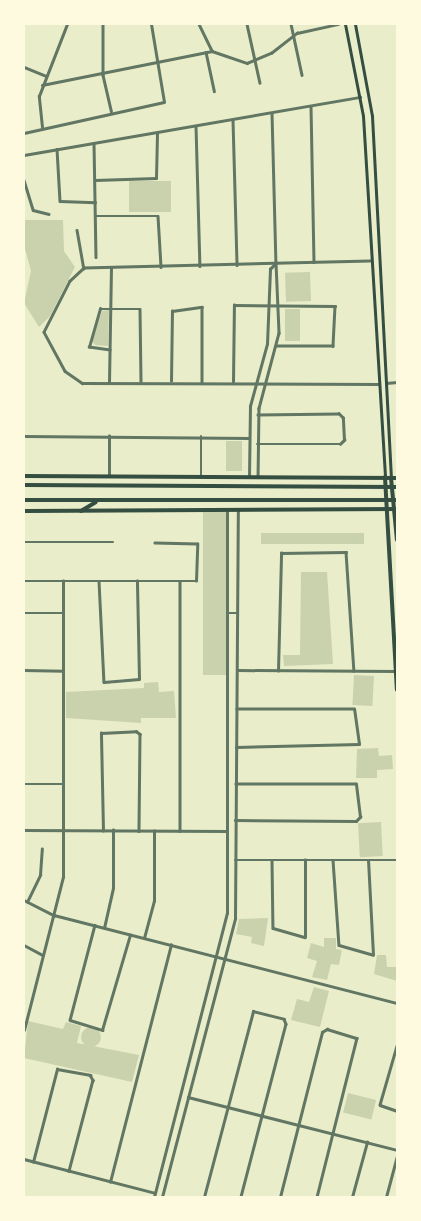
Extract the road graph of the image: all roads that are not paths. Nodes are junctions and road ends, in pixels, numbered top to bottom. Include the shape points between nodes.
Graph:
1 (67, 24) edge
2 (103, 24) edge
3 (152, 24) edge
4 (199, 24) edge
5 (246, 24) edge
6 (291, 24) edge
7 (338, 24) edge
8 (345, 24) edge
9 (355, 24) edge
10 (293, 35) junction
11 (212, 51) junction
12 (206, 52) junction
13 (361, 60) junction
14 (255, 61) junction
15 (160, 62) junction
16 (353, 62) junction
17 (24, 67) edge
18 (302, 75) dead end
19 (46, 76) junction
20 (103, 76) junction
21 (260, 82) dead end
22 (42, 85) junction
23 (214, 91) dead end
24 (360, 97) junction
25 (311, 106) junction
26 (111, 111) junction
27 (272, 113) junction
28 (233, 120) junction
29 (196, 126) junction
30 (42, 127) junction
31 (24, 133) edge
32 (157, 133) junction
33 (94, 143) junction
34 (57, 149) junction
35 (24, 155) edge
36 (24, 180) edge
37 (95, 180) junction
38 (95, 202) junction
39 (49, 214) dead end
40 (95, 216) junction
41 (76, 230) dead end
42 (96, 257) dead end
43 (370, 261) junction
44 (314, 262) junction
45 (276, 264) junction
46 (237, 265) junction
47 (200, 266) junction
48 (161, 267) junction
49 (84, 268) junction
50 (111, 268) junction
51 (278, 304) junction
52 (268, 305) junction
53 (110, 308) junction
54 (277, 346) junction
55 (110, 350) junction
56 (171, 381) junction
57 (109, 382) junction
58 (141, 382) junction
59 (202, 382) junction
60 (233, 382) junction
61 (256, 382) junction
62 (265, 382) junction
63 (397, 382) edge
64 (386, 383) junction
65 (378, 384) junction
66 (258, 415) junction
67 (24, 436) edge
68 (109, 436) junction
69 (201, 436) junction
70 (249, 438) junction
71 (257, 444) junction
72 (24, 476) edge
73 (108, 476) junction
74 (201, 477) junction
75 (250, 477) junction
76 (258, 477) junction
77 (385, 477) junction
78 (391, 478) junction
79 (397, 478) edge
80 (24, 485) edge
81 (385, 487) junction
82 (395, 487) edge
83 (24, 500) edge
84 (385, 500) junction
85 (396, 500) edge
86 (97, 501) junction
87 (386, 509) junction
88 (396, 509) edge
89 (227, 510) junction
90 (238, 510) junction
91 (24, 511) edge
92 (81, 511) junction
93 (397, 540) edge
94 (24, 542) edge
95 (113, 542) dead end
96 (155, 543) dead end
97 (24, 581) edge
98 (63, 581) junction
99 (100, 581) junction
100 (138, 582) junction
101 (180, 582) junction
102 (63, 613) junction
103 (227, 613) junction
104 (237, 613) junction
105 (24, 614) edge
106 (24, 670) edge
107 (237, 670) junction
108 (63, 671) junction
109 (278, 671) junction
110 (354, 671) junction
111 (396, 671) edge
112 (397, 690) edge
113 (236, 709) junction
114 (236, 747) junction
115 (227, 764) junction
116 (236, 764) junction
117 (24, 784) edge
118 (63, 784) junction
119 (236, 784) junction
120 (235, 820) junction
121 (24, 830) edge
122 (63, 830) junction
123 (103, 830) junction
124 (113, 830) junction
125 (139, 830) junction
126 (154, 830) junction
127 (180, 831) junction
128 (227, 831) junction
129 (42, 849) dead end
130 (235, 860) junction
131 (272, 860) junction
132 (305, 860) junction
133 (334, 860) junction
134 (397, 860) edge
135 (368, 861) junction
136 (24, 900) edge
137 (28, 902) junction
138 (54, 915) junction
139 (95, 925) junction
140 (104, 928) junction
141 (130, 934) junction
142 (144, 938) junction
143 (24, 945) edge
144 (171, 945) junction
145 (43, 955) junction
146 (216, 957) junction
147 (224, 959) junction
148 (397, 1003) edge
149 (24, 1012) edge
150 (28, 1015) junction
151 (24, 1030) edge
152 (397, 1046) edge
153 (188, 1097) junction
154 (227, 1107) junction
155 (397, 1111) edge
156 (262, 1115) junction
157 (299, 1125) junction
158 (171, 1130) junction
159 (179, 1132) junction
160 (334, 1134) junction
161 (367, 1142) junction
162 (397, 1150) edge
163 (397, 1156) edge
164 (24, 1159) edge
165 (33, 1162) junction
166 (69, 1171) junction
167 (110, 1182) junction
168 (154, 1195) edge
169 (162, 1197) edge
170 (204, 1197) edge
171 (241, 1197) edge
172 (280, 1197) edge
173 (318, 1197) edge
174 (352, 1197) edge
175 (386, 1197) edge

1 - 19 street
2 - 20 street
3 - 15 street
4 - 11 street
5 - 14 street
6 - 10 street
7 - 10 street
8 - 16 main road
9 - 13 main road
10 - 14 street
10 - 18 street
11 - 12 street
11 - 14 street via 239,62
12 - 15 street
12 - 23 street
13 - 16 main road
13 - 64 main road via 372,116
14 - 21 street
15 - 20 street
15 - 26 street via 165,100
16 - 24 main road
17 - 19 street
19 - 22 street
20 - 22 street
20 - 26 street
22 - 30 street
24 - 25 street
24 - 43 main road
25 - 27 street
25 - 44 street
26 - 30 street
27 - 28 street
27 - 45 street
28 - 29 street
28 - 46 street
29 - 32 street
29 - 47 street
30 - 31 street
32 - 33 street
32 - 37 street via 156,178
33 - 34 street
33 - 37 street
34 - 35 street
34 - 38 street via 60,201
36 - 39 street via 33,210
37 - 38 street
38 - 40 street
40 - 42 street
40 - 48 street via 158,216
41 - 49 street
43 - 44 street
43 - 65 main road
44 - 45 street
45 - 46 street
45 - 51 street
45 - 52 street via 270,269
46 - 47 street
47 - 48 street
48 - 50 street
49 - 50 street
49 - 57 street via 70,281 44,332 70,378 82,383
50 - 53 street
51 - 52 street
51 - 54 street
51 - 54 street via 335,306 336,342 333,346
52 - 60 street via 234,305
52 - 61 street via 267,344
53 - 55 street
53 - 55 street via 100,309 88,343 91,349
53 - 58 street via 140,309
54 - 62 street
55 - 57 street
56 - 58 street
56 - 59 street
56 - 59 street via 172,311 202,307
57 - 58 street
59 - 60 street
60 - 61 street
61 - 62 street
61 - 70 street
62 - 65 street
62 - 66 street
63 - 64 street
64 - 78 main road
65 - 77 main road
66 - 71 street
66 - 71 street via 339,414 343,418 344,440 340,444
67 - 68 street
68 - 69 street
68 - 73 street
69 - 70 street
69 - 74 street
70 - 75 street
71 - 76 street
72 - 73 main road
73 - 74 main road
74 - 75 main road
75 - 76 main road
76 - 77 main road
77 - 78 main road
77 - 81 main road
78 - 79 main road
78 - 82 main road
80 - 81 main road
81 - 82 main road
81 - 84 main road
82 - 85 main road
83 - 86 main road
84 - 85 main road
84 - 86 main road
84 - 87 main road
85 - 88 main road
86 - 92 main road
87 - 88 main road
87 - 90 main road
87 - 111 main road
88 - 93 main road
89 - 90 main road
89 - 92 main road
89 - 103 street
90 - 104 street
91 - 92 main road
94 - 95 street
96 - 101 street via 197,544 196,581
97 - 98 street
98 - 99 street
98 - 102 street
99 - 100 street
99 - 100 street via 102,680 137,681
100 - 101 street
101 - 127 street
102 - 105 street
102 - 108 street
103 - 104 street
103 - 115 street
104 - 107 street
106 - 108 street
107 - 109 street
107 - 113 street
108 - 118 street
109 - 110 street
109 - 110 street via 281,553 346,552
110 - 111 street
111 - 112 main road
113 - 114 street
113 - 114 street via 354,710 359,744
114 - 116 street
115 - 116 street
115 - 128 street
116 - 119 street
117 - 118 street
118 - 122 street
119 - 120 street
119 - 120 street via 356,784 360,817 356,821
120 - 130 street
121 - 122 street
122 - 123 street
122 - 138 street via 63,878
123 - 124 street
123 - 125 street via 102,734 138,732
124 - 125 street
124 - 140 street via 113,888
125 - 126 street
126 - 127 street
126 - 142 street via 154,901
127 - 128 street
128 - 146 street via 227,913
129 - 137 street via 40,875
130 - 131 street
130 - 147 street via 235,918
131 - 132 street
131 - 132 street via 273,928 306,937
132 - 133 street
133 - 135 street
133 - 135 street via 339,945 373,955
134 - 135 street
136 - 137 street
137 - 138 street
138 - 139 street
138 - 145 street
139 - 140 street
139 - 141 street via 72,1022 102,1030
140 - 141 street
141 - 142 street
142 - 144 street
143 - 145 street
144 - 146 street
144 - 167 street
145 - 150 street
146 - 147 street
146 - 158 street
147 - 148 street
147 - 153 street
149 - 150 street
150 - 151 street
152 - 155 street via 380,1105
153 - 154 street
153 - 159 street
154 - 156 street
154 - 156 street via 255,1011 286,1022
154 - 170 street
156 - 157 street
156 - 171 street
157 - 160 street
157 - 160 street via 323,1030 356,1036
157 - 172 street
158 - 159 street
158 - 168 street
159 - 169 street
160 - 161 street
160 - 173 street
161 - 162 street
161 - 174 street
163 - 175 street
164 - 165 street
165 - 166 street
165 - 166 street via 60,1068 90,1075
166 - 167 street
167 - 168 street

